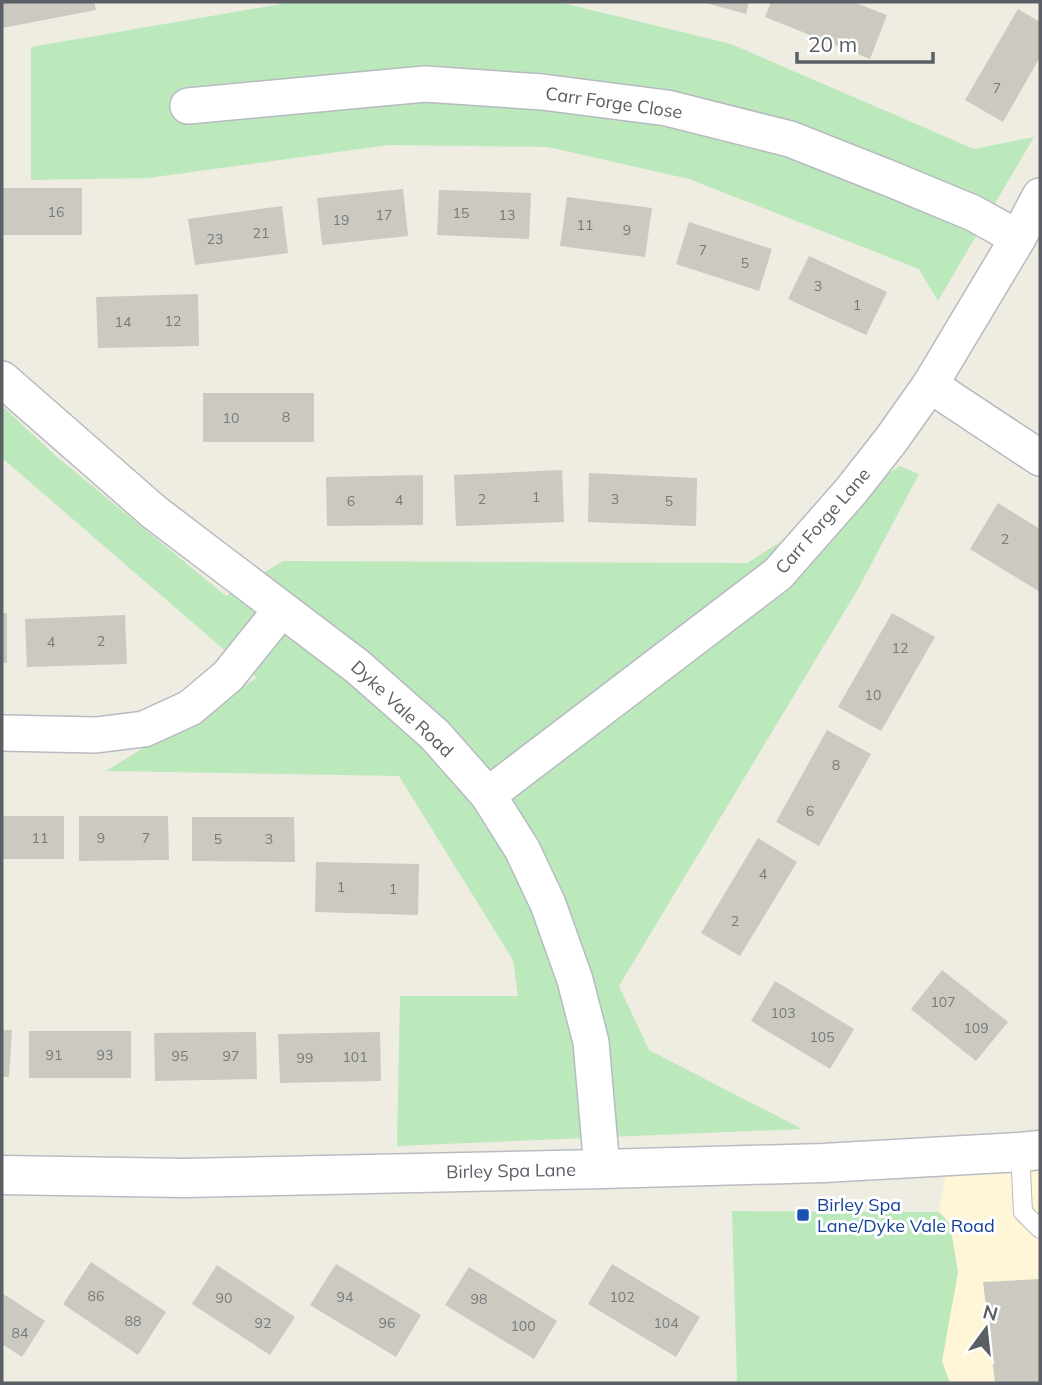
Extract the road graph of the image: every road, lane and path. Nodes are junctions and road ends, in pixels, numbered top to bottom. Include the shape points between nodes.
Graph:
1 (188, 106) dead end
2 (1040, 196) edge
3 (1018, 238) junction
4 (2, 379) edge
5 (930, 384) junction
6 (1040, 458) edge
7 (281, 610) junction
8 (2, 733) edge
9 (488, 795) junction
10 (1030, 1151) edge
11 (602, 1169) junction
12 (2, 1175) edge
13 (1040, 1229) edge

1 - 3 street, Carr Forge Close via 425,84 542,92 667,108 790,139 973,213
2 - 3 street, Carr Forge Lane
3 - 5 street, Carr Forge Lane
4 - 7 street, Dyke Vale Road via 154,512
5 - 6 street
5 - 9 street, Carr Forge Lane via 851,491 778,574
7 - 8 street via 228,676 190,709 144,729 96,735
7 - 9 street, Dyke Vale Road via 358,667 435,735
9 - 11 street, Dyke Vale Road via 522,849 575,979 591,1042
10 - 11 street, Birley Spa Lane
10 - 13 lane, Birley Spa Lane via 1023,1212
11 - 12 street, Birley Spa Lane via 184,1178

